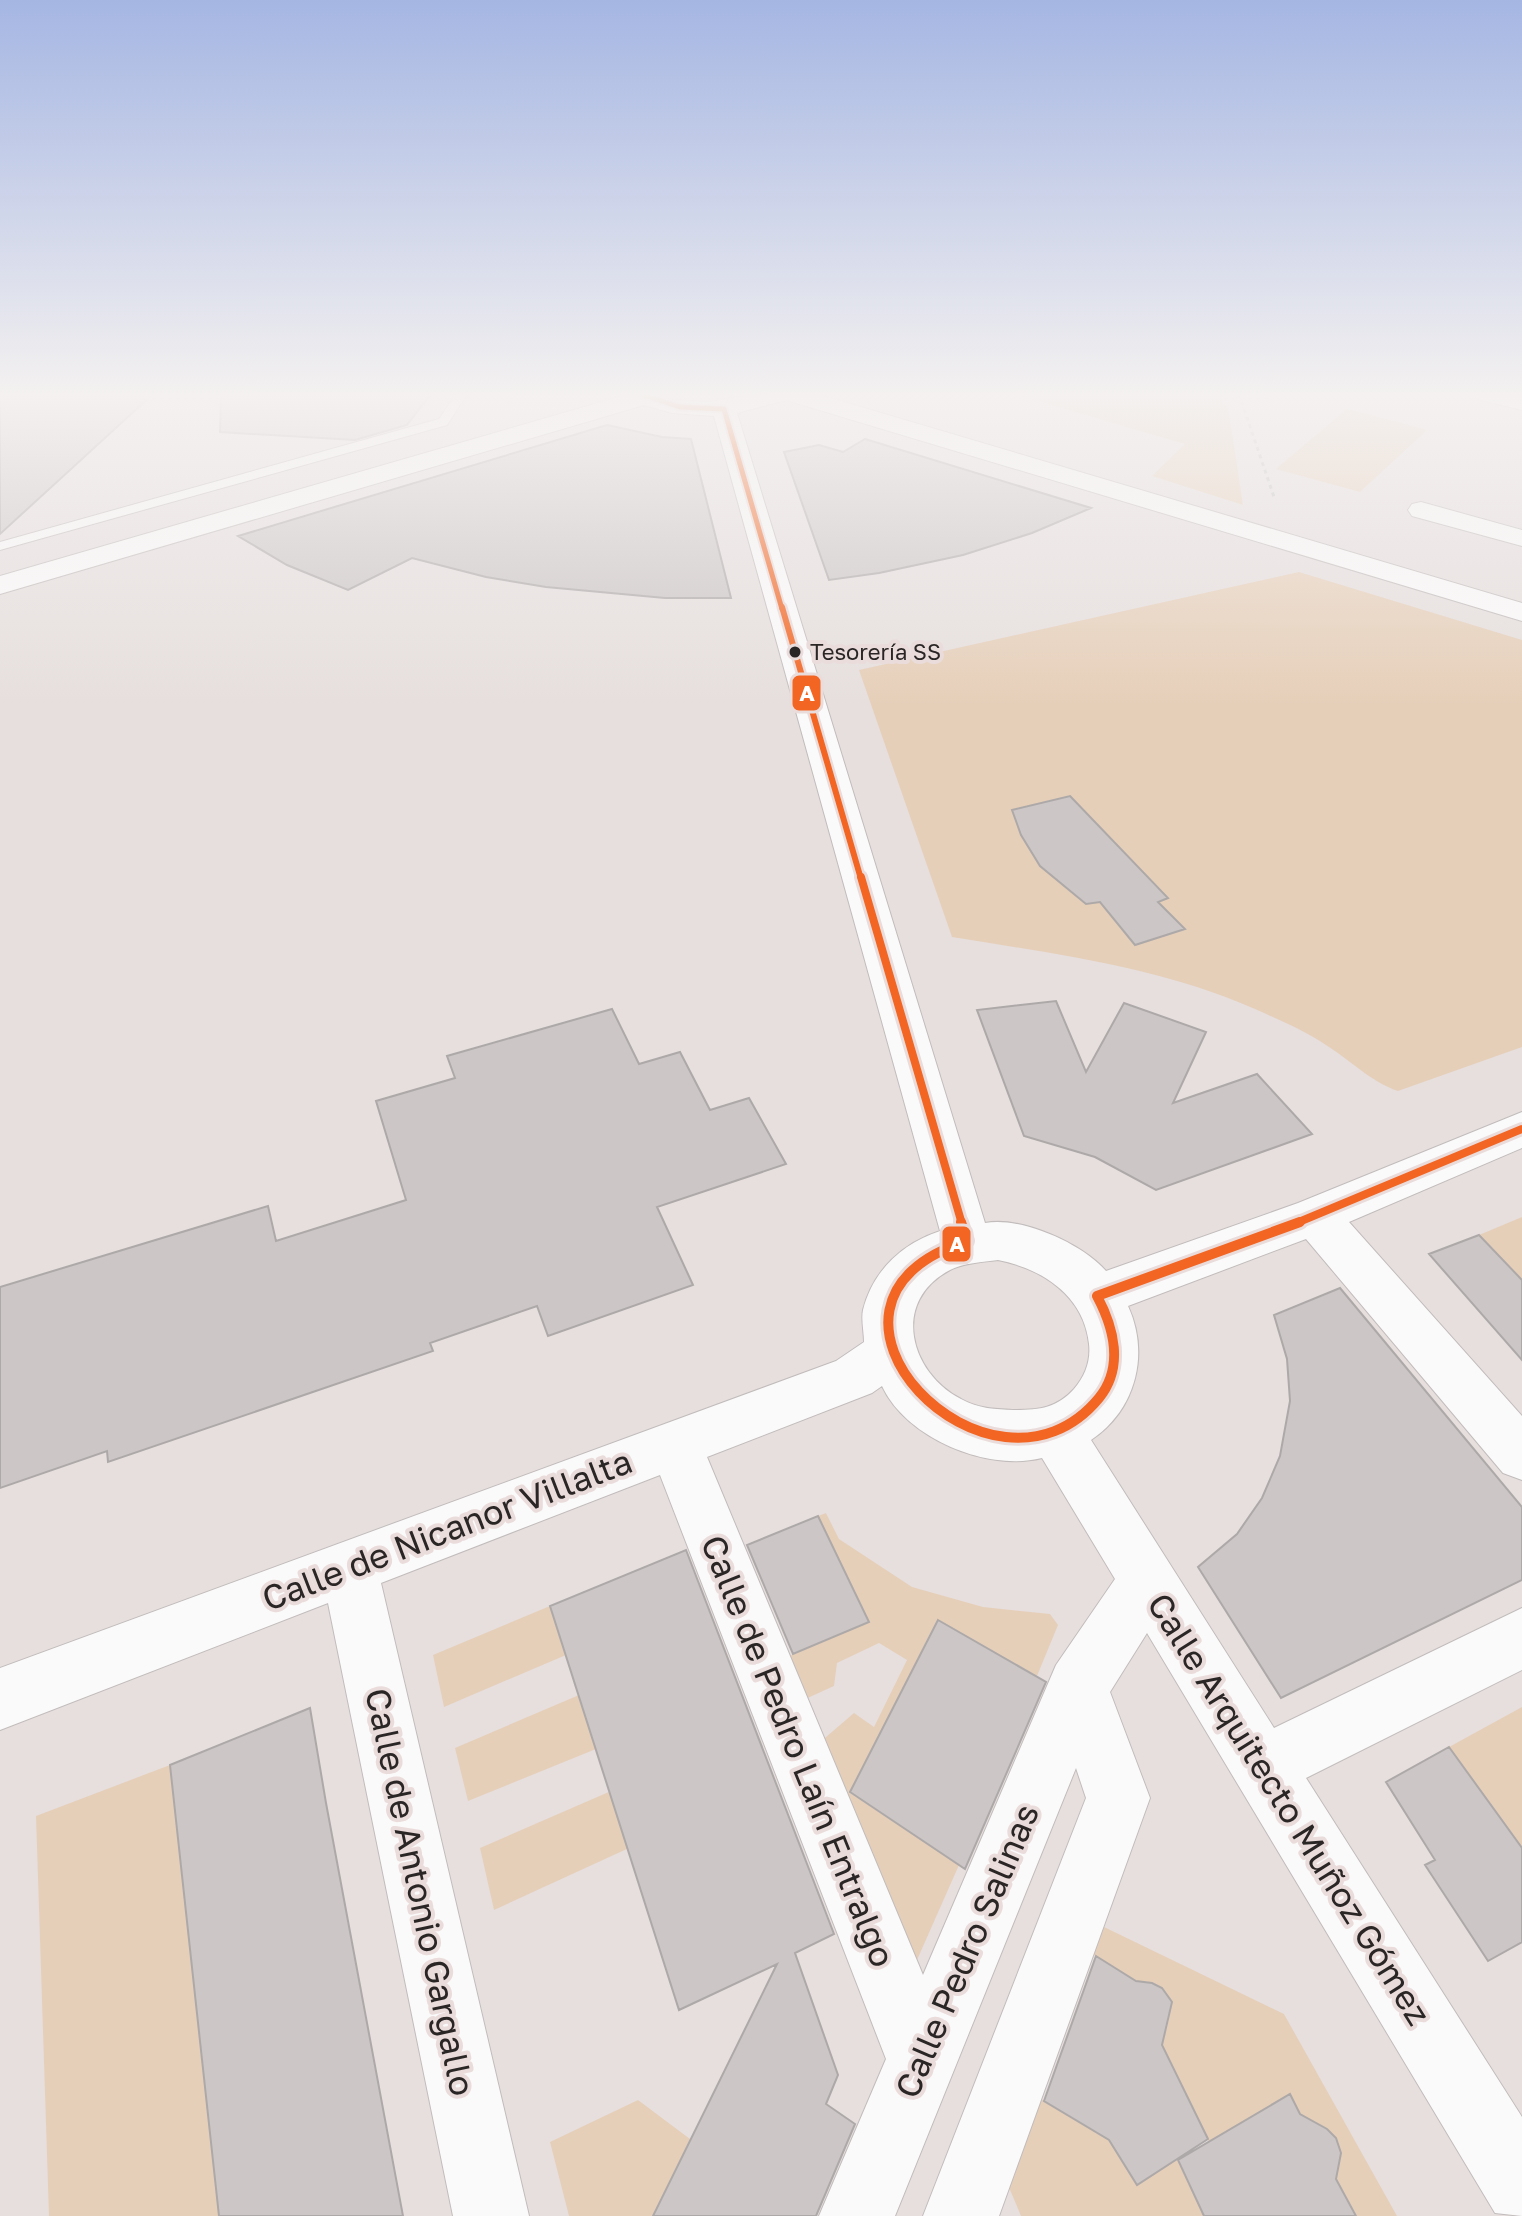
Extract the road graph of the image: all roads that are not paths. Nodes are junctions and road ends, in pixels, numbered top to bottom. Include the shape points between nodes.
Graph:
1 (174, 497) edge
2 (298, 497) edge
3 (750, 497) edge
4 (1138, 497) edge
5 (1421, 510) dead end
6 (1522, 538) edge
7 (0, 546) edge
8 (0, 585) edge
9 (1522, 612) edge
10 (1522, 1129) edge
11 (1315, 1216) junction
12 (967, 1241) junction
13 (1097, 1296) junction
14 (889, 1353) junction
15 (1056, 1432) junction
16 (675, 1444) junction
17 (1522, 1455) edge
18 (349, 1567) junction
19 (1147, 1581) junction
20 (1522, 1638) edge
21 (1078, 1687) junction
22 (0, 1699) edge
23 (1264, 1766) junction
24 (921, 2057) junction
25 (1522, 2186) edge
26 (972, 2207) edge
27 (491, 2216) edge
28 (857, 2216) edge

1 - 7 lane
2 - 8 street
3 - 12 street
4 - 9 street
5 - 6 street
10 - 11 street
11 - 13 street
11 - 17 street
12 - 13 street via 1028,1246 1074,1270
12 - 14 street via 938,1250 913,1266 893,1290 886,1320
13 - 15 street via 1115,1334 1115,1366 1103,1397 1079,1420
14 - 15 street via 904,1382 932,1410 966,1430 1006,1438
14 - 16 street, Calle de Nicanor Villalta via 854,1377
15 - 19 street, Calle Arquitecto Muñoz Gómez
16 - 18 street, Calle de Nicanor Villalta
16 - 24 street, Calle de Pedro Laín Entralgo
18 - 22 street, Calle de Nicanor Villalta
18 - 27 street, Calle de Antonio Gargallo
19 - 21 street, Calle Pedro Salinas
19 - 23 street, Calle Arquitecto Muñoz Gómez
20 - 23 street
21 - 24 street, Calle Pedro Salinas
21 - 26 street via 1118,1798
23 - 25 street, Calle Arquitecto Muñoz Gómez
24 - 28 street, Calle Pedro Salinas

